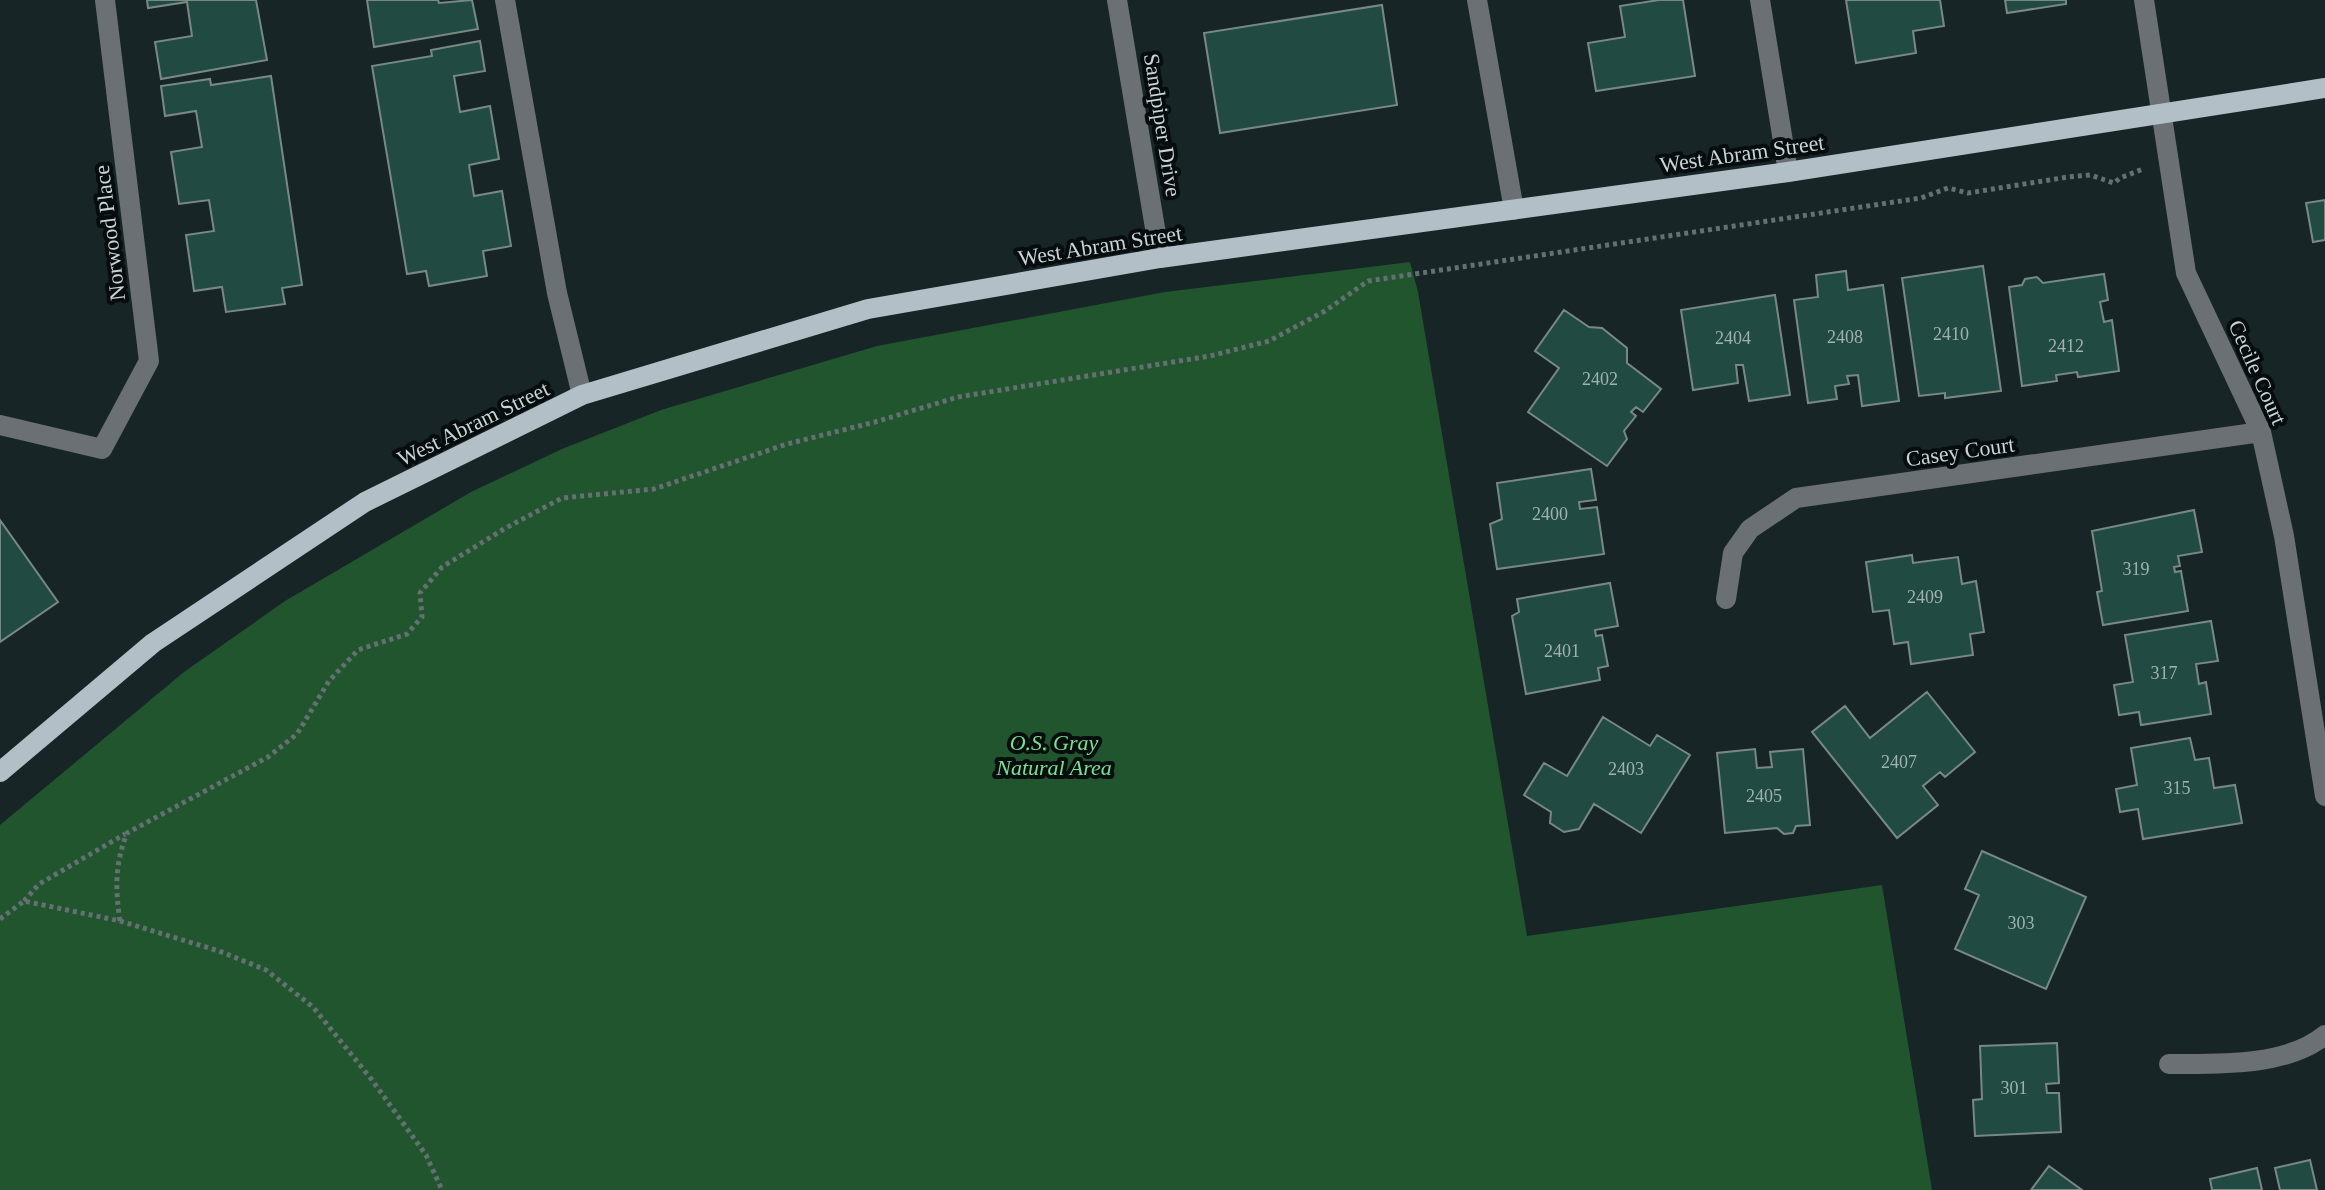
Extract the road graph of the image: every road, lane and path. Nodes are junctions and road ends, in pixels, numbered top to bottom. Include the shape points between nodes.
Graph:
1 (105, 0) edge
2 (505, 0) edge
3 (1117, 0) edge
4 (1477, 0) edge
5 (1760, 0) edge
6 (2144, 0) edge
7 (2325, 88) edge
8 (2160, 114) junction
9 (1788, 172) junction
10 (2129, 174) dead end
11 (1514, 210) junction
12 (1160, 258) junction
13 (582, 395) junction
14 (0, 425) edge
15 (2261, 432) junction
16 (1726, 599) dead end
17 (0, 772) edge
18 (2325, 796) edge
19 (127, 833) junction
20 (24, 901) junction
21 (0, 919) edge
22 (120, 921) junction
23 (2325, 1035) edge
24 (2169, 1064) dead end
25 (442, 1190) edge

1 - 14 street, Norwood Place via 149,361 102,449
2 - 13 street via 557,293
3 - 12 street, Sandpiper Drive
4 - 11 street
5 - 9 street
6 - 8 street, Cecile Court
7 - 8 main road, West Abram Street
8 - 9 main road, West Abram Street
8 - 15 street, Cecile Court via 2186,273
9 - 11 main road, West Abram Street
10 - 19 path via 2114,183 2090,175 1968,193 1948,188 1921,198 1368,281 1269,341 958,397 787,444 654,489 562,498 442,567 420,593 422,617 407,634 358,650 329,681 297,734 268,757
11 - 12 main road, West Abram Street
12 - 13 main road, West Abram Street via 868,309
13 - 17 main road, West Abram Street via 365,502 153,643
15 - 16 street, Casey Court via 1796,498 1750,529 1733,553
15 - 18 street, Cecile Court via 2284,536
19 - 20 path via 39,884
19 - 22 path via 117,860
20 - 21 path
20 - 22 path
22 - 25 path via 266,970 313,1007 426,1155
23 - 24 street via 2279,1056

